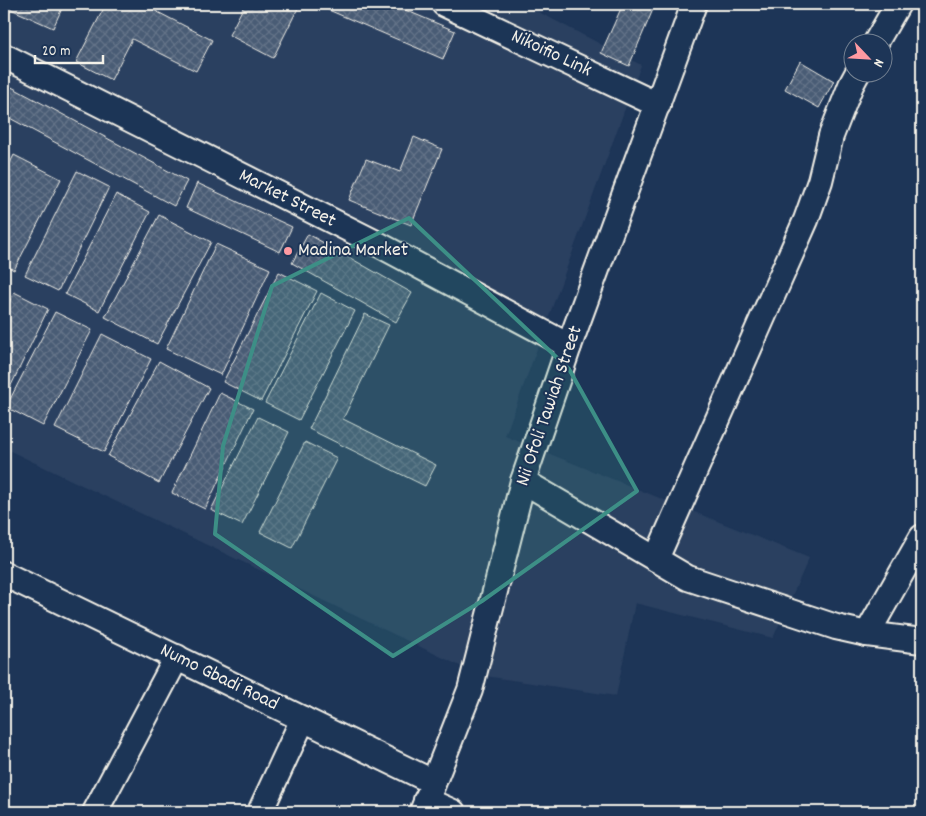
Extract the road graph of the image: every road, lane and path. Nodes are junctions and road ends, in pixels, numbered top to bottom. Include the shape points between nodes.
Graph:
1 (444, 4) edge
2 (694, 4) edge
3 (898, 4) edge
4 (882, 32) edge
5 (4, 56) edge
6 (852, 82) edge
7 (658, 105) junction
8 (569, 346) junction
9 (523, 482) junction
10 (922, 537) edge
11 (656, 559) junction
12 (4, 574) edge
13 (867, 634) junction
14 (922, 642) edge
15 (176, 657) junction
16 (303, 719) junction
17 (427, 798) edge
18 (94, 812) edge
19 (260, 812) edge
20 (453, 812) edge

1 - 7 street, Nikoifio Link
2 - 7 street, Nii Ofoli Tawiah Street
3 - 4 street
5 - 8 street, Market Street via 374,242
6 - 11 street via 831,136 806,220
7 - 8 street, Nii Ofoli Tawiah Street
8 - 9 street, Nii Ofoli Tawiah Street
9 - 11 street
9 - 17 street, Nii Ofoli Tawiah Street via 470,690
10 - 13 street
11 - 13 street via 688,578 836,627
12 - 15 street, Numo Gbadi Road
13 - 14 street
15 - 16 street, Numo Gbadi Road
15 - 18 street
16 - 17 street, Numo Gbadi Road
16 - 19 street
17 - 20 street, Numo Gbadi Road

